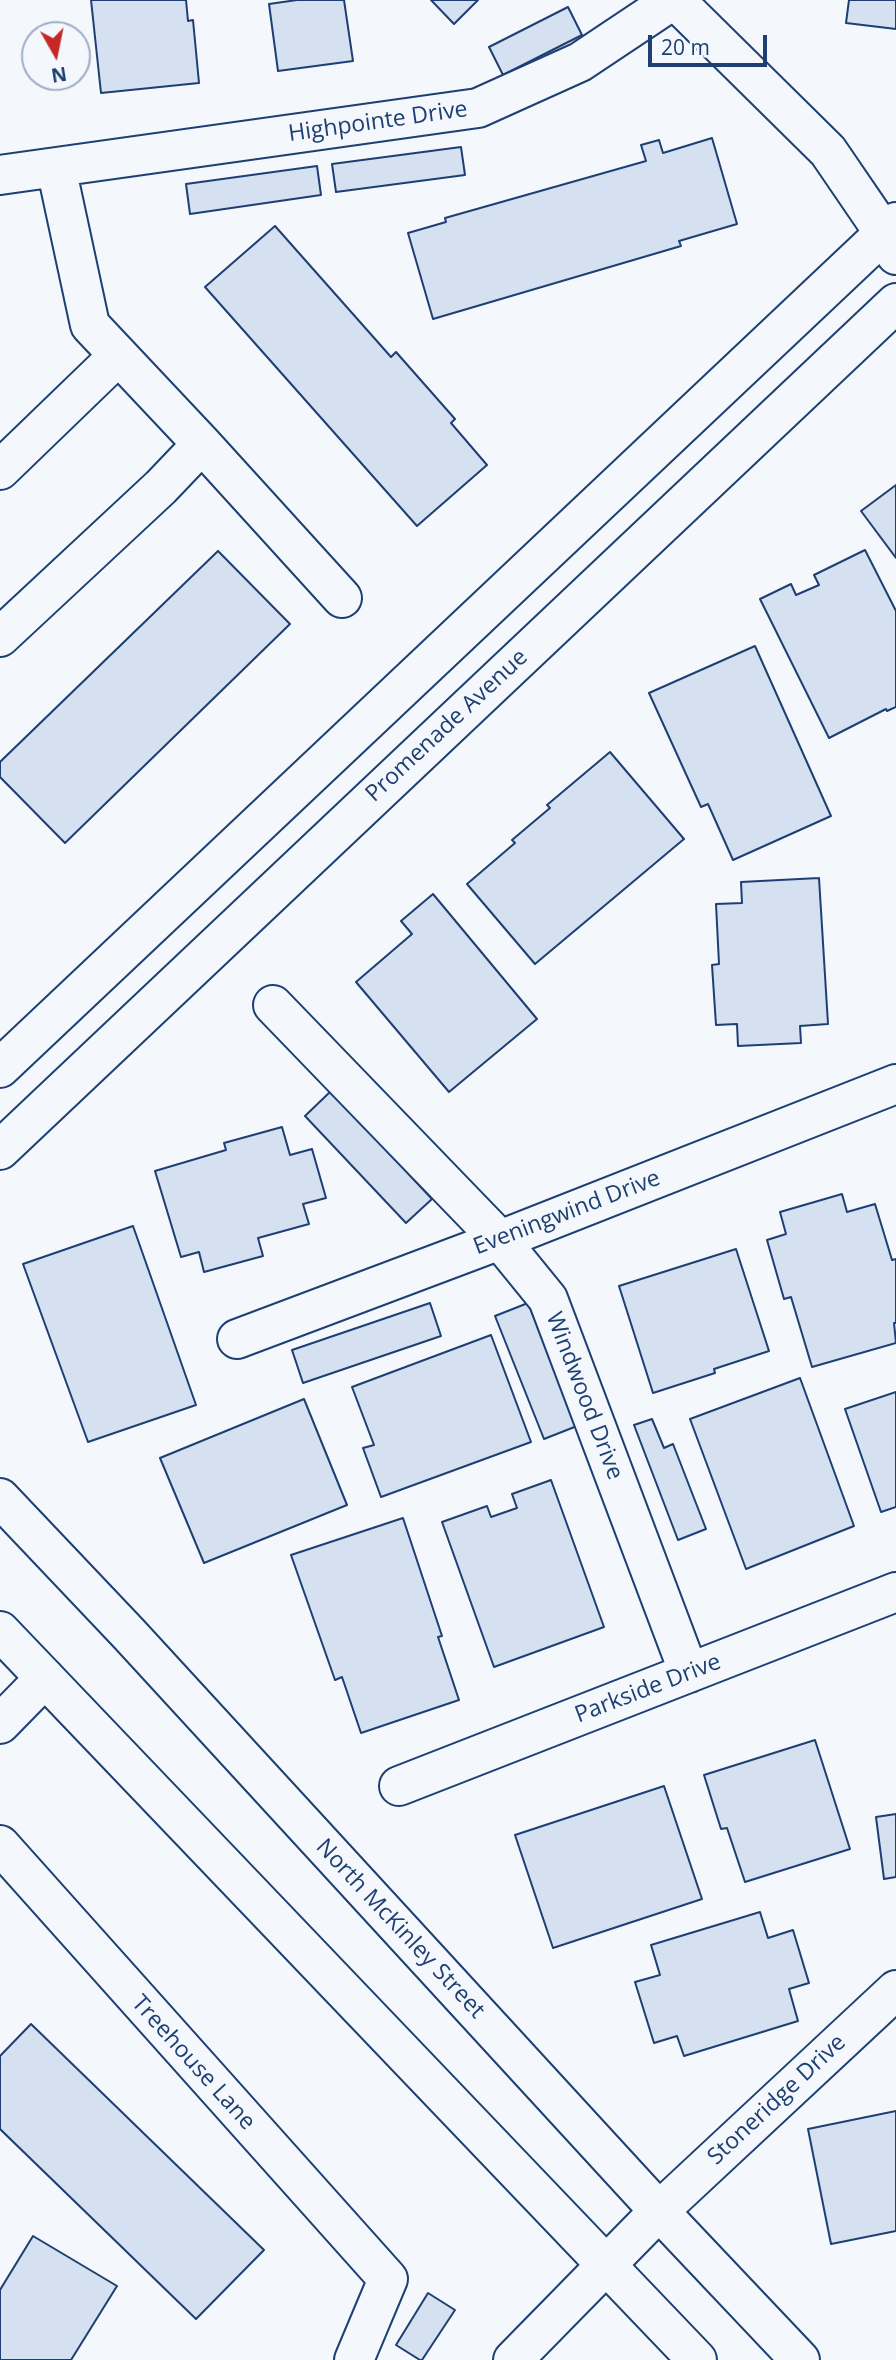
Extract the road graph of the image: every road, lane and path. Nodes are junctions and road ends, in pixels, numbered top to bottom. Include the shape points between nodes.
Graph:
1 (674, 0) edge
2 (56, 167) junction
3 (0, 175) edge
4 (892, 237) edge
5 (896, 303) edge
6 (118, 356) junction
7 (202, 444) junction
8 (0, 470) edge
9 (342, 598) dead end
10 (0, 637) edge
11 (273, 1005) dead end
12 (0, 1068) edge
13 (896, 1084) edge
14 (0, 1150) edge
15 (500, 1240) junction
16 (237, 1339) dead end
17 (0, 1498) edge
18 (896, 1592) edge
19 (0, 1631) edge
20 (689, 1673) junction
21 (45, 1678) junction
22 (0, 1724) edge
23 (399, 1786) dead end
24 (0, 1845) edge
25 (896, 1990) edge
26 (659, 2211) junction
27 (605, 2264) junction
28 (354, 2360) edge
29 (513, 2360) edge
30 (697, 2360) edge
31 (800, 2360) edge

1 - 2 street, Highpointe Drive via 580,62 478,108
1 - 4 street via 828,151
2 - 3 street, Highpointe Drive
2 - 6 street via 90,325
4 - 12 street
5 - 14 street, Promenade Avenue
6 - 7 street
6 - 8 street
7 - 9 street
7 - 10 street
11 - 15 street, Windwood Drive
13 - 15 street, Eveningwind Drive
15 - 16 street, Eveningwind Drive
15 - 20 street, Windwood Drive via 548,1299
17 - 26 street, North McKinley Street
18 - 20 street, Parkside Drive
19 - 21 street
20 - 23 street, Parkside Drive
21 - 22 street
21 - 27 street
24 - 28 street, Treehouse Lane via 388,2280
25 - 26 street, Stoneridge Drive
26 - 27 street, Stoneridge Drive
26 - 31 street, North McKinley Street
27 - 29 street, Stoneridge Drive
27 - 30 street

